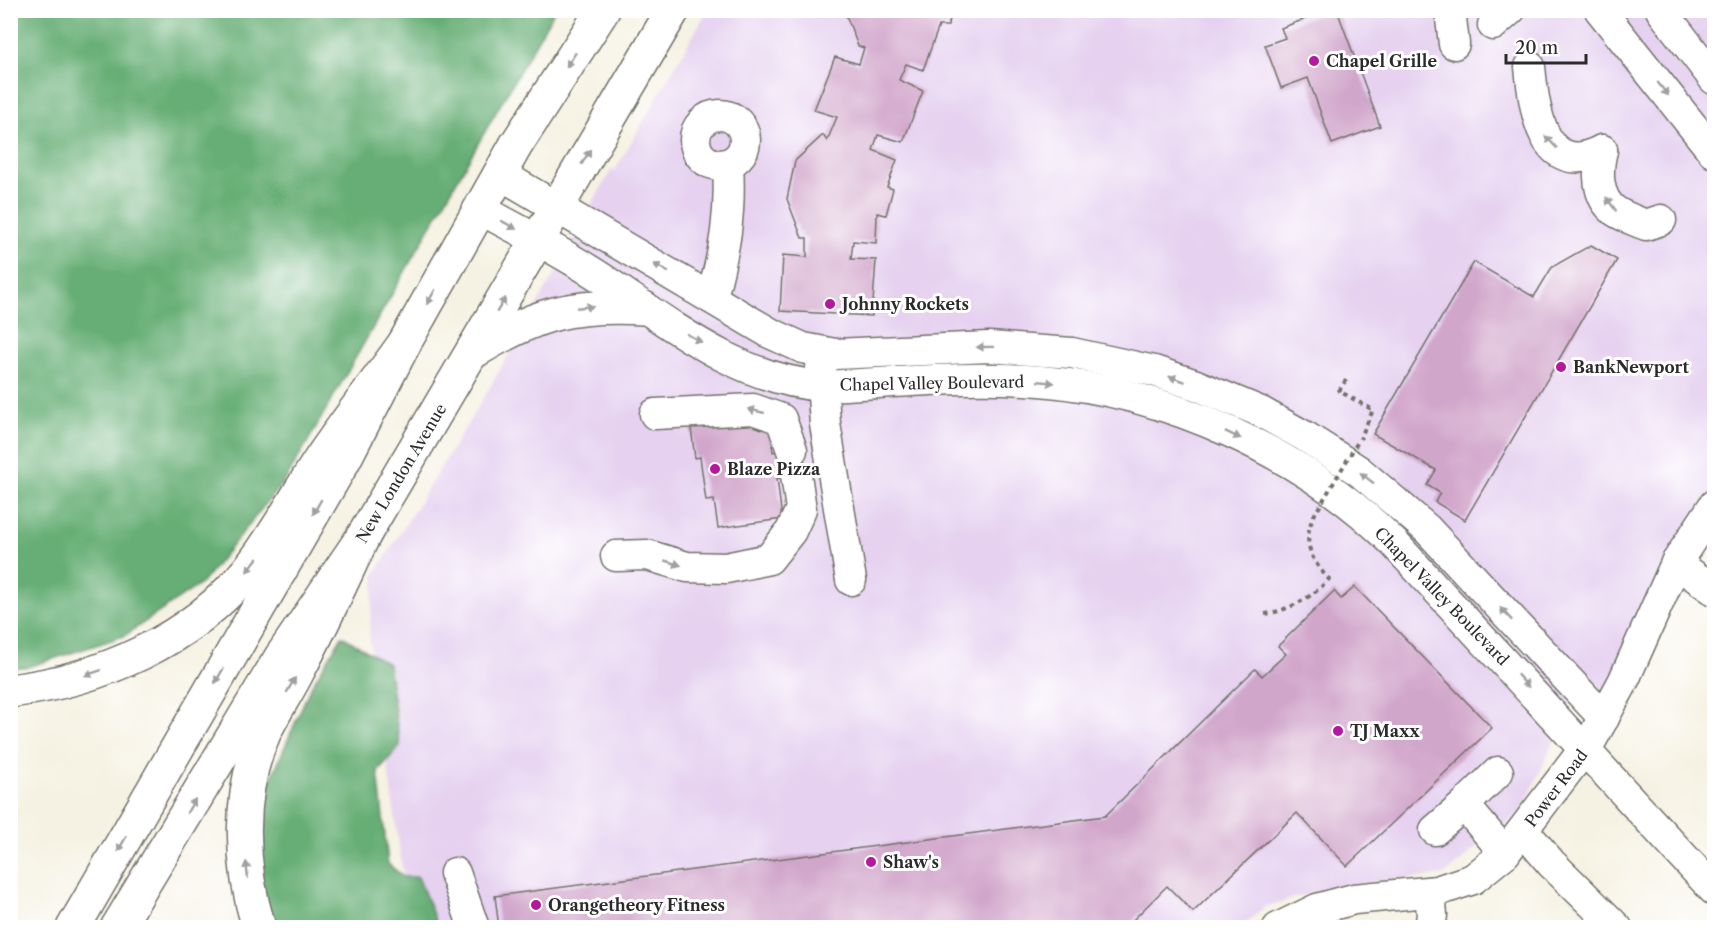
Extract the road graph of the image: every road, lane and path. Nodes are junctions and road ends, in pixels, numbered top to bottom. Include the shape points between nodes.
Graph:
1 (603, 10) edge
2 (673, 10) edge
3 (1450, 10) edge
4 (1600, 10) edge
5 (1661, 10) edge
6 (1454, 44) dead end
7 (1530, 67) dead end
8 (1714, 79) edge
9 (1714, 153) edge
10 (728, 164) dead end
11 (500, 174) junction
12 (557, 208) junction
13 (480, 209) junction
14 (1661, 220) dead end
15 (538, 241) junction
16 (712, 297) junction
17 (644, 308) junction
18 (404, 344) junction
19 (473, 352) junction
20 (820, 352) junction
21 (1346, 380) dead end
22 (822, 386) junction
23 (655, 414) dead end
24 (1714, 505) edge
25 (364, 535) junction
26 (616, 556) dead end
27 (1676, 563) junction
28 (851, 580) dead end
29 (1714, 590) edge
30 (1264, 614) dead end
31 (10, 691) edge
32 (1604, 718) junction
33 (1586, 749) junction
34 (1498, 772) dead end
35 (1464, 805) junction
36 (1435, 831) dead end
37 (1514, 842) junction
38 (455, 873) dead end
39 (1714, 890) edge
40 (1430, 892) junction
41 (73, 927) edge
42 (117, 927) edge
43 (259, 927) edge
44 (474, 927) edge
45 (1278, 927) edge
46 (1430, 927) edge
47 (1617, 927) edge

1 -> 11 main road
12 -> 2 main road, New London Avenue
3 - 6 street
4 -> 9 street
5 - 8 street
14 -> 7 street via 1646,225 1614,210 1600,190 1597,169 1602,150 1587,158 1563,154 1546,141 1534,109
10 - 16 street via 726,245
11 - 12 street, Chapel Valley Boulevard
11 - 13 main road
12 - 15 main road, New London Avenue
16 -> 12 street, Chapel Valley Boulevard
13 -> 15 street, Chapel Valley Boulevard
13 -> 18 main road
15 - 17 street, Chapel Valley Boulevard
19 -> 15 main road, New London Avenue
16 - 20 street, Chapel Valley Boulevard via 770,333
19 -> 17 main road via 554,312 590,306
17 -> 22 street, Chapel Valley Boulevard via 746,367 789,381
18 -> 31 main road via 325,452 267,545 228,591 164,640 111,667
18 -> 41 main road via 343,462
19 - 25 main road, New London Avenue
20 - 22 street
32 -> 20 street, Chapel Valley Boulevard via 1427,529 1359,471 1260,412 1196,384 1072,353 989,347 854,354
21 - 30 path, bridge via 1340,391 1373,410 1308,534 1308,549 1329,579 1282,612
22 - 28 street
22 -> 33 street, Chapel Valley Boulevard via 988,379 1067,384 1152,403 1246,441 1320,483 1384,533
26 -> 23 street via 647,555 687,567 726,568 769,559 791,531 801,509 794,462 781,419 753,409
24 - 27 street, Power Road
42 -> 25 main road, New London Avenue via 281,657
43 -> 25 main road via 250,894 245,846 250,778 264,732 298,672
27 - 29 street
27 - 32 street, Power Road
32 - 33 street, Power Road
33 - 37 street, Power Road
33 - 39 street, Chapel Valley Boulevard
34 - 35 street
35 - 36 street
35 - 37 street
37 - 40 street, Power Road via 1473,879
37 - 47 street via 1551,863
38 - 44 street
40 - 45 street, Power Road via 1354,899 1317,909
40 - 46 street

